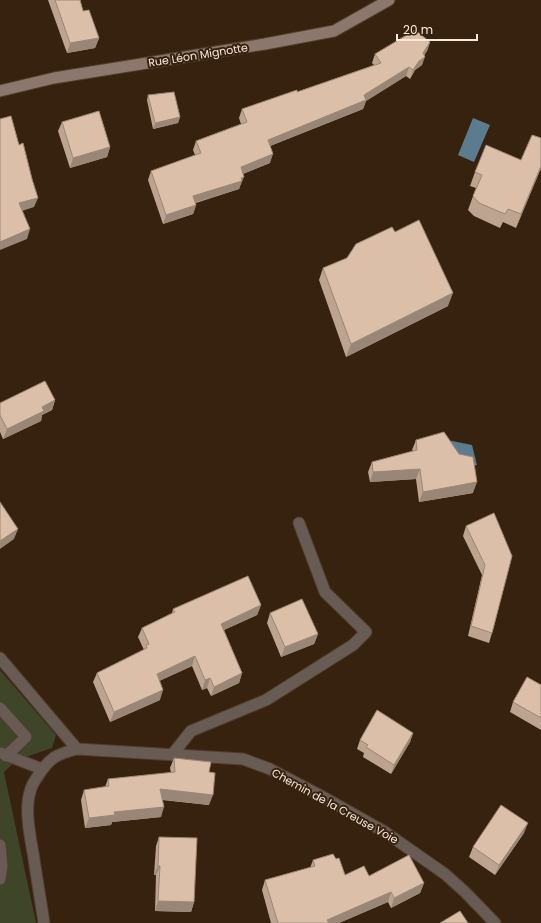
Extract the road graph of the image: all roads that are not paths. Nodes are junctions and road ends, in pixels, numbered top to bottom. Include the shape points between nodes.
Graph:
1 (389, 0) edge
2 (0, 91) edge
3 (299, 523) dead end
4 (0, 658) edge
5 (0, 708) edge
6 (77, 749) junction
7 (3, 754) edge
8 (172, 755) junction
9 (42, 770) junction
10 (0, 845) edge
11 (1, 866) edge
12 (0, 879) edge
13 (44, 923) edge
14 (495, 923) edge

1 - 2 main road, Rue Léon Mignotte via 334,31 54,78
3 - 8 street via 325,592 366,632 353,645 266,700 191,731
4 - 6 street
5 - 7 street via 26,737
6 - 8 street, Chemin de la Creuse Voie
6 - 9 street via 52,758
7 - 9 street
8 - 14 street, Chemin de la Creuse Voie via 243,759 270,769 385,832 445,874
9 - 13 street via 30,792 28,827
10 - 11 street
11 - 12 street

